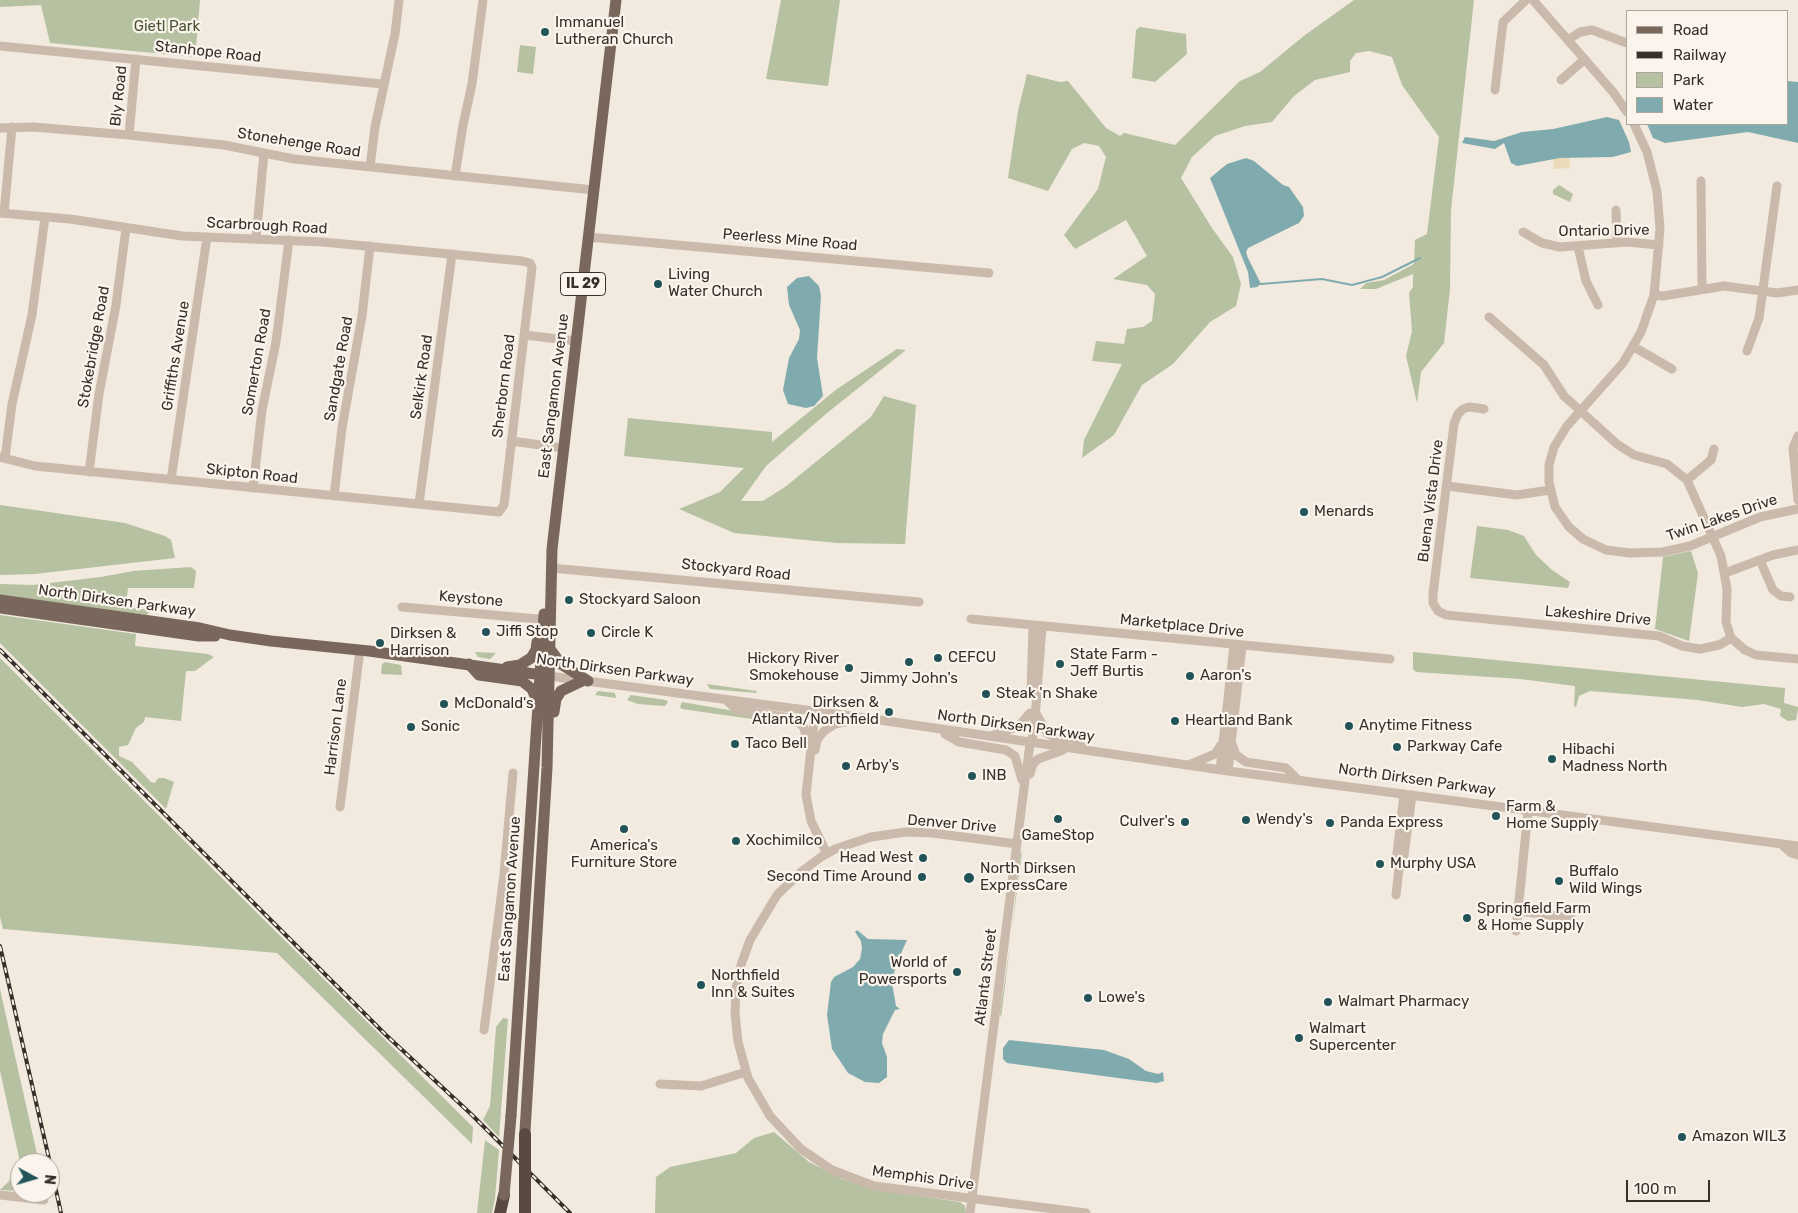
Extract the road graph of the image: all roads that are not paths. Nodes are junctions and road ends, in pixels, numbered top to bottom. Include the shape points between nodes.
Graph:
1 (399, 0) edge
2 (483, 0) edge
3 (616, 0) edge
4 (1526, 0) edge
5 (1533, 0) edge
6 (1568, 40) junction
7 (1626, 43) edge
8 (0, 46) edge
9 (136, 59) junction
10 (1584, 59) junction
11 (1561, 80) dead end
12 (383, 84) junction
13 (1495, 90) dead end
14 (1626, 111) edge
15 (1634, 125) edge
16 (12, 127) junction
17 (0, 128) edge
18 (129, 135) junction
19 (264, 153) junction
20 (370, 167) junction
21 (455, 176) junction
22 (1701, 182) dead end
23 (1777, 186) dead end
24 (594, 190) junction
25 (1616, 210) dead end
26 (2, 213) edge
27 (45, 217) junction
28 (126, 228) junction
29 (1523, 232) dead end
30 (588, 236) junction
31 (207, 237) junction
32 (256, 239) junction
33 (289, 240) junction
34 (1617, 243) junction
35 (1659, 245) junction
36 (370, 246) junction
37 (1578, 247) junction
38 (452, 254) junction
39 (532, 264) joint
40 (989, 272) dead end
41 (1702, 288) junction
42 (1798, 290) edge
43 (1763, 291) junction
44 (1654, 294) junction
45 (1598, 305) dead end
46 (1489, 318) dead end
47 (524, 335) junction
48 (576, 341) junction
49 (1634, 347) junction
50 (1748, 351) dead end
51 (1672, 369) dead end
52 (1484, 409) dead end
53 (1581, 412) junction
54 (1798, 436) edge
55 (512, 441) junction
56 (563, 448) junction
57 (1714, 449) dead end
58 (2, 458) edge
59 (89, 472) junction
60 (171, 480) junction
61 (1687, 480) junction
62 (1447, 486) junction
63 (253, 488) junction
64 (1550, 490) junction
65 (334, 496) junction
66 (1798, 500) edge
67 (419, 504) junction
68 (1798, 509) edge
69 (502, 510) joint
70 (1713, 537) junction
71 (1798, 550) edge
72 (1760, 560) junction
73 (551, 568) junction
74 (1725, 573) junction
75 (550, 588) junction
76 (1790, 597) dead end
77 (0, 600) edge
78 (919, 602) dead end
79 (402, 607) dead end
80 (0, 608) edge
81 (541, 614) junction
82 (1446, 615) joint
83 (970, 619) dead end
84 (1037, 627) junction
85 (230, 636) junction
86 (1732, 638) junction
87 (1238, 646) junction
88 (550, 649) junction
89 (360, 650) junction
90 (1390, 659) dead end
91 (1798, 659) edge
92 (469, 664) junction
93 (500, 669) junction
94 (544, 676) junction
95 (585, 681) junction
96 (726, 700) junction
97 (538, 702) junction
98 (815, 712) junction
99 (1033, 712) junction
100 (866, 718) junction
101 (942, 731) junction
102 (987, 738) junction
103 (1227, 739) junction
104 (1030, 744) junction
105 (1069, 748) junction
106 (811, 749) junction
107 (1085, 750) junction
108 (1188, 765) junction
109 (547, 768) junction
110 (1224, 770) junction
111 (513, 774) dead end
112 (808, 777) junction
113 (1297, 779) junction
114 (1024, 788) junction
115 (1408, 795) junction
116 (1022, 798) junction
117 (340, 807) dead end
118 (1531, 811) junction
119 (1017, 844) junction
120 (1781, 844) junction
121 (1798, 846) edge
122 (827, 854) junction
123 (1798, 855) edge
124 (1396, 895) dead end
125 (1519, 911) junction
126 (1571, 918) dead end
127 (1516, 931) dead end
128 (484, 1030) dead end
129 (746, 1072) junction
130 (660, 1084) dead end
131 (525, 1132) joint
132 (504, 1195) joint
133 (972, 1198) junction
134 (522, 1212) edge
135 (502, 1213) edge
136 (970, 1213) edge
137 (1086, 1213) edge

1 - 12 street
2 - 21 street
3 - 24 main road, East Sangamon Avenue / IL 29
4 - 13 street via 1502,18
5 - 6 street
6 - 7 street via 1580,32 1592,30
6 - 10 street
8 - 9 street, Stanhope Road
9 - 12 street, Stanhope Road
9 - 18 street, Bly Road
10 - 11 street
10 - 14 street
12 - 20 street
15 - 35 street, Twin Lakes Drive via 1647,152 1657,191
16 - 17 street, Stonehenge Road
16 - 18 street, Stonehenge Road
16 - 26 street
18 - 19 street, Stonehenge Road via 224,145
19 - 20 street, Stonehenge Road
19 - 32 street
20 - 21 street, Stonehenge Road
21 - 24 street, Stonehenge Road
22 - 41 street
23 - 43 street
24 - 30 main road, East Sangamon Avenue / IL 29
25 - 34 street
26 - 27 street, Scarbrough Road
27 - 28 street, Scarbrough Road
27 - 58 street via 32,315
28 - 31 street, Scarbrough Road
28 - 59 street, Stokebridge Road
29 - 37 street, Ontario Drive via 1542,243
30 - 40 street, Peerless Mine Road
30 - 48 main road, East Sangamon Avenue / IL 29
31 - 32 street, Scarbrough Road
31 - 60 street, Griffiths Avenue
32 - 33 street, Scarbrough Road
33 - 36 street, Scarbrough Road
33 - 63 street, Somerton Road
34 - 35 street, Ontario Drive
34 - 37 street, Ontario Drive
35 - 44 street, Twin Lakes Drive
36 - 38 street, Scarbrough Road
36 - 65 street, Sandgate Road
37 - 45 street via 1586,281
38 - 39 street, Scarbrough Road
38 - 67 street, Selkirk Road
39 - 47 street, Sherborn Road
41 - 43 street via 1724,286
41 - 44 street via 1663,296
42 - 43 street
43 - 50 street via 1759,318
44 - 49 street, Twin Lakes Drive
46 - 53 street via 1544,366 1564,396
47 - 48 street
47 - 55 street, Sherborn Road
48 - 56 main road, East Sangamon Avenue / IL 29
49 - 51 street
49 - 53 street, Twin Lakes Drive
52 - 62 street, Buena Vista Drive via 1468,407 1458,414
53 - 61 street via 1625,450 1667,464
53 - 64 street, Twin Lakes Drive via 1554,447 1549,465
54 - 66 street via 1793,448
55 - 56 street
55 - 69 street, Sherborn Road
56 - 73 main road, East Sangamon Avenue / IL 29
57 - 61 street via 1711,460
58 - 59 street, Skipton Road via 35,466
59 - 60 street, Skipton Road
60 - 63 street, Skipton Road
61 - 70 street
62 - 64 street via 1517,495
62 - 82 street, Buena Vista Drive via 1432,594 1436,608
63 - 65 street, Skipton Road
64 - 70 street, Twin Lakes Drive via 1555,507 1569,528 1590,544 1606,550 1663,552
65 - 67 street, Skipton Road
67 - 69 street, Skipton Road via 494,512
68 - 70 street, Twin Lakes Drive via 1760,517
70 - 74 street
71 - 72 street
72 - 74 street
72 - 76 street via 1773,590
73 - 75 main road, East Sangamon Avenue / IL 29
73 - 78 street, Stockyard Road
74 - 86 street via 1726,622
75 - 81 main road, East Sangamon Avenue / IL 29
75 - 88 main road, East Sangamon Avenue / IL 29
77 - 85 main road, North Dirksen Parkway via 200,628
79 - 81 street, Keystone
80 - 85 main road, North Dirksen Parkway via 199,636
81 - 93 main road via 535,653 520,665
81 - 94 main road, East Sangamon Avenue / IL 29
82 - 86 street, Lakeshire Drive via 1659,636 1684,647 1700,649
83 - 84 street, Marketplace Drive
84 - 87 street, Marketplace Drive
84 - 99 street, Atlanta Street
85 - 89 main road, North Dirksen Parkway
86 - 91 street via 1745,650 1756,654
87 - 90 street, Marketplace Drive
87 - 103 street
88 - 94 main road, East Sangamon Avenue / IL 29
88 - 95 main road via 562,664
89 - 92 main road, North Dirksen Parkway
89 - 117 street, Harrison Lane
92 - 93 main road, North Dirksen Parkway
92 - 97 main road via 478,675 522,681 532,689
93 - 94 main road, North Dirksen Parkway
94 - 95 street, North Dirksen Parkway
94 - 97 main road, East Sangamon Avenue
94 - 109 main road, East Sangamon Avenue
95 - 96 street, North Dirksen Parkway
95 - 109 main road via 564,689 556,699
96 - 98 street, North Dirksen Parkway
96 - 106 street via 737,710 792,718 806,731
97 - 132 main road, East Sangamon Avenue, bridge
98 - 100 street, North Dirksen Parkway
98 - 106 street
99 - 102 street via 1019,726
99 - 104 street, Atlanta Street via 1034,732
99 - 107 street via 1047,733 1075,739
100 - 101 street, North Dirksen Parkway
100 - 112 street via 835,724 824,730 817,740
101 - 102 street, North Dirksen Parkway
101 - 114 street via 959,742 1000,748 1013,754
102 - 104 street, North Dirksen Parkway
103 - 108 street via 1215,754
103 - 110 street
103 - 113 street via 1236,755 1246,762 1286,768
104 - 105 street, North Dirksen Parkway
104 - 114 street, Atlanta Street
105 - 107 street, North Dirksen Parkway
105 - 116 street via 1033,764
106 - 112 street
107 - 108 street, North Dirksen Parkway
108 - 110 street, North Dirksen Parkway
109 - 131 main road, East Sangamon Avenue
110 - 113 street, North Dirksen Parkway
111 - 128 street
112 - 122 street via 808,813
113 - 115 street, North Dirksen Parkway
114 - 116 street, Atlanta Street
115 - 118 street, North Dirksen Parkway
115 - 124 street via 1396,862 1399,869
116 - 119 street, Atlanta Street
118 - 120 street, North Dirksen Parkway
118 - 125 street via 1522,863
119 - 122 street, Denver Drive via 906,832 871,838
119 - 133 street, Atlanta Street
120 - 121 street, North Dirksen Parkway
120 - 123 street
122 - 129 street, Denver Drive via 801,872 777,895 758,924 744,956 735,1013
125 - 126 street
125 - 127 street
129 - 130 street via 701,1086
129 - 133 street, Memphis Drive via 770,1116 788,1138 820,1163 874,1186
131 - 134 highway, bridge
132 - 135 highway
133 - 136 street, Atlanta Street
133 - 137 street, Memphis Drive

